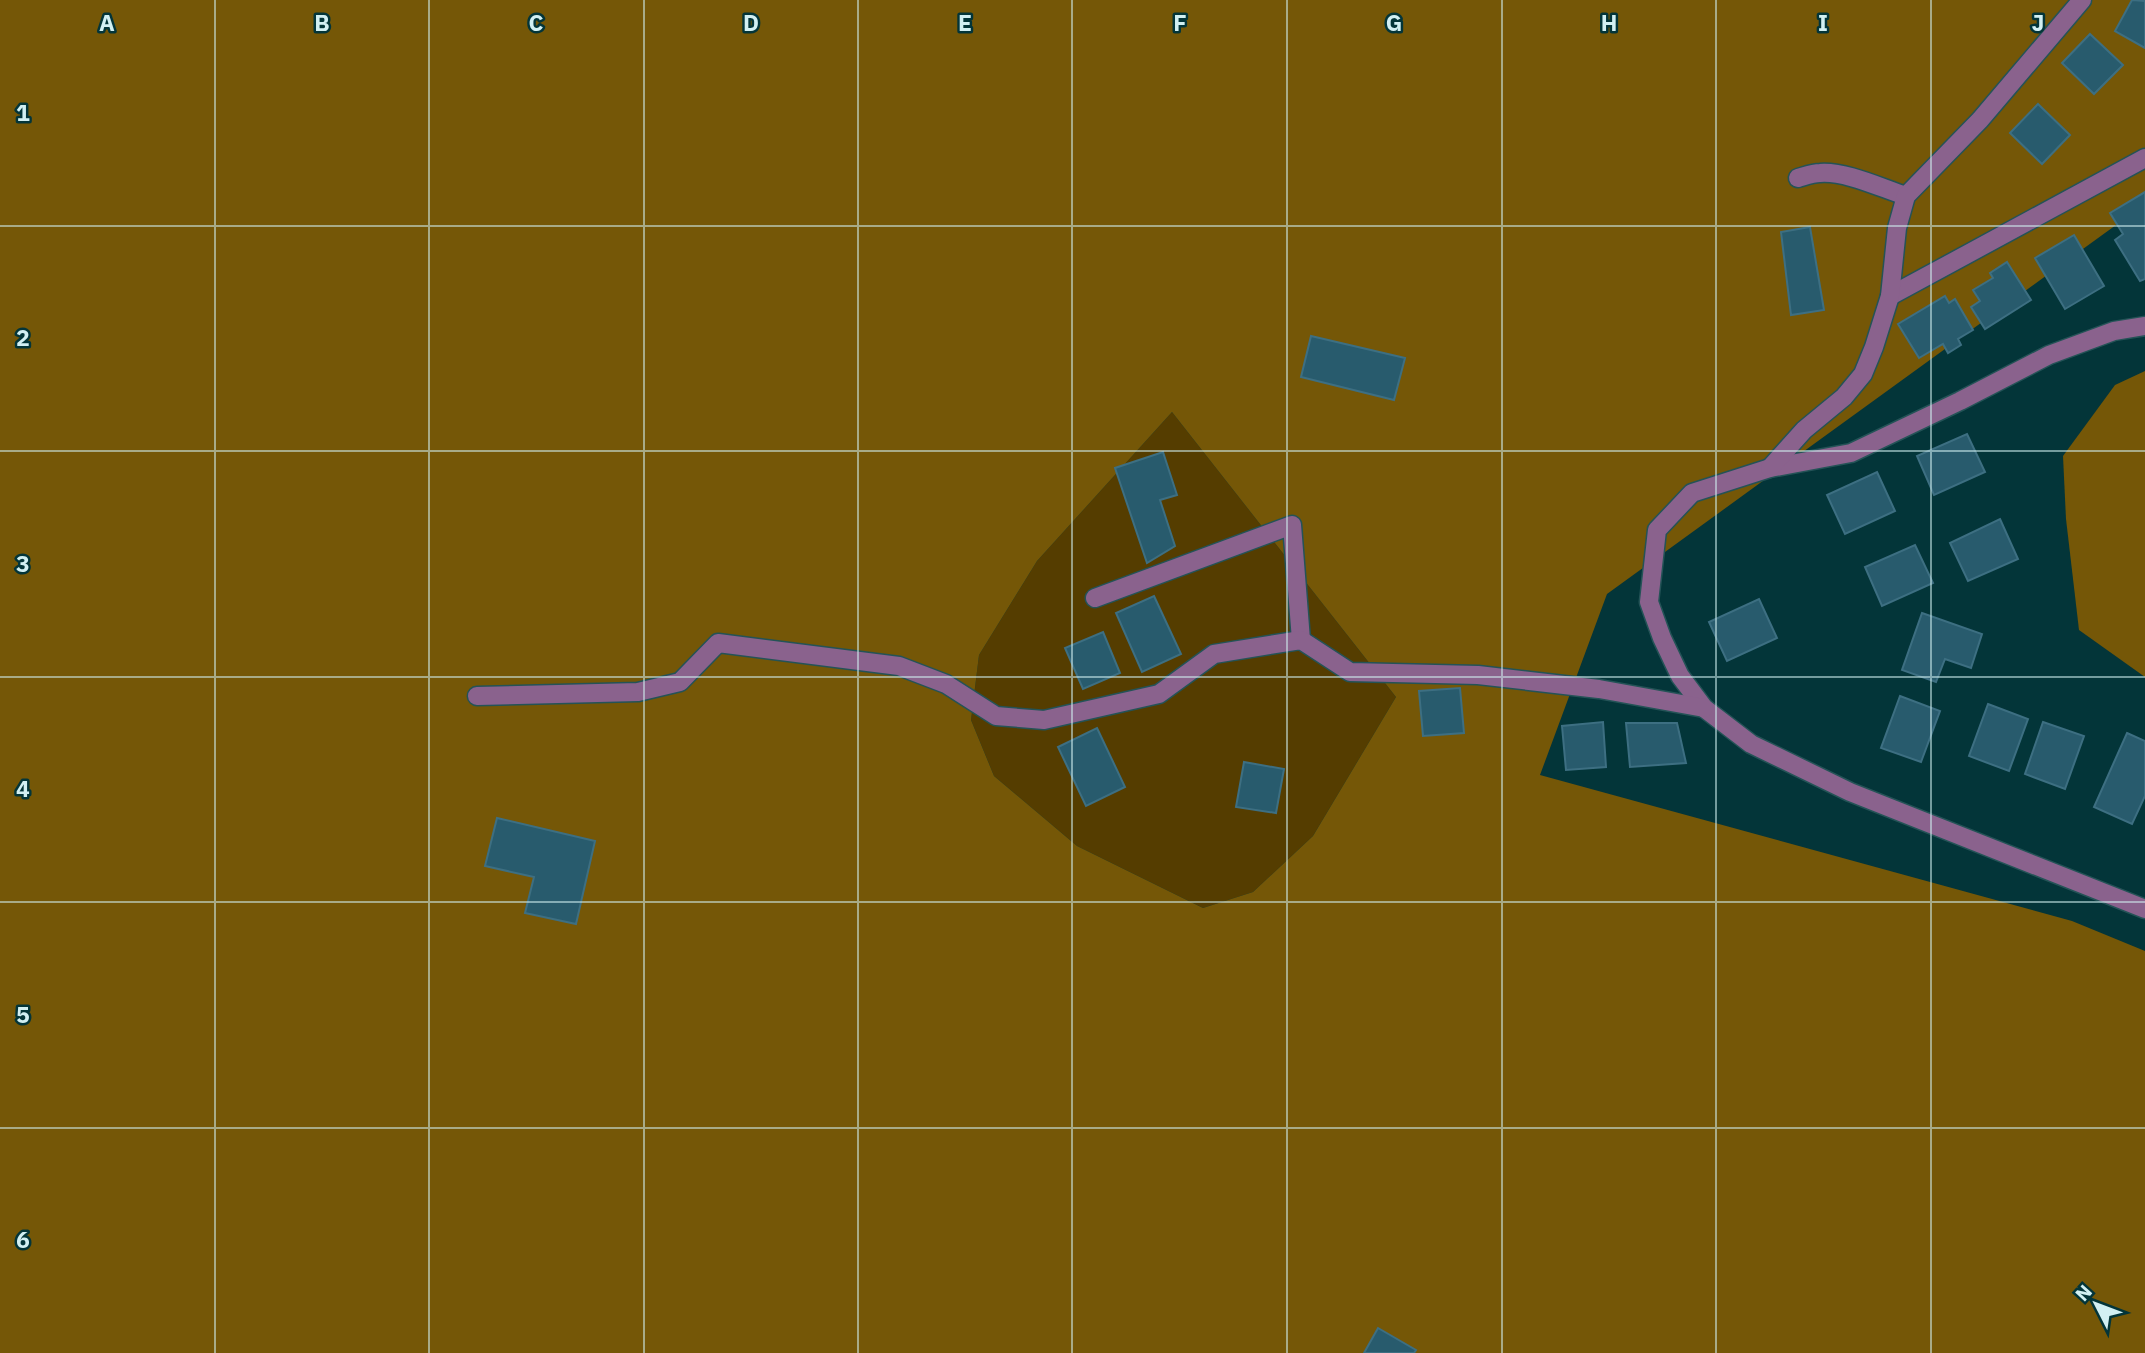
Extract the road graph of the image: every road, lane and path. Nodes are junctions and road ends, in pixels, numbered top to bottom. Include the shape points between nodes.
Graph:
1 (2082, 0) edge
2 (2145, 158) edge
3 (1798, 178) dead end
4 (1906, 197) junction
5 (1890, 296) junction
6 (2145, 326) edge
7 (1770, 468) junction
8 (1095, 598) dead end
9 (1301, 640) junction
10 (477, 696) dead end
11 (1704, 708) junction
12 (2145, 909) edge

1 - 4 street via 1980,120
2 - 5 street
3 - 4 street via 1835,174
4 - 5 street via 1897,228
5 - 7 street via 1863,374
6 - 7 street via 2114,331 2049,355 1851,453
7 - 11 street via 1692,493 1657,530 1649,602 1680,676
8 - 9 street via 1292,525
9 - 10 street via 1214,654 1159,694 1044,720 996,716 946,684 899,666 718,643 680,682 638,692
9 - 11 street via 1350,672 1478,675
11 - 12 street via 1751,744 1850,792

